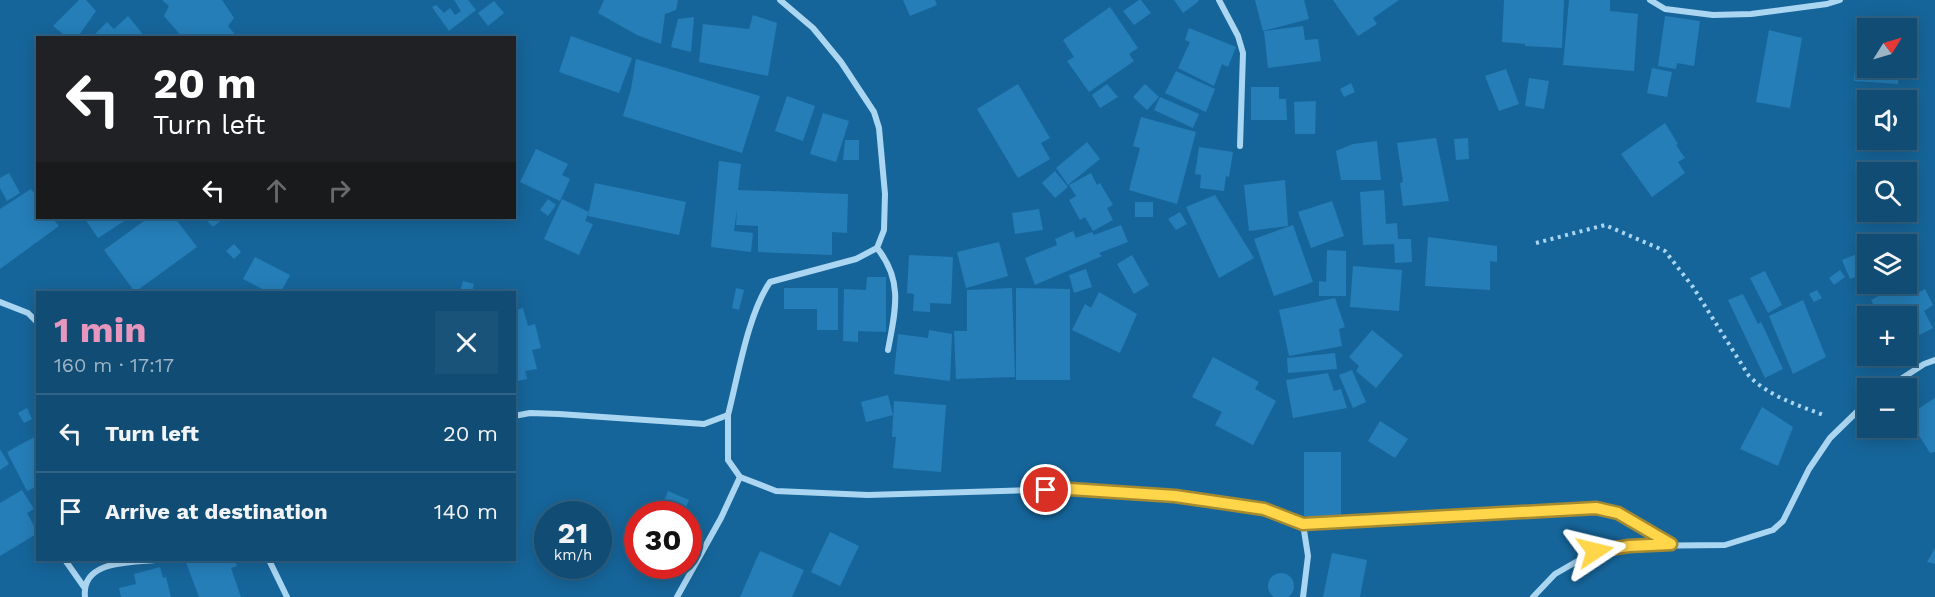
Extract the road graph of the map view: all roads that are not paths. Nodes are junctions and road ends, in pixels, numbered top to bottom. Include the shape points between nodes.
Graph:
1 (780, 0) edge
2 (1219, 0) edge
3 (1650, 0) edge
4 (1840, 0) edge
5 (1240, 146) dead end
6 (877, 248) junction
7 (0, 302) edge
8 (36, 321) edge
9 (888, 350) dead end
10 (1935, 360) edge
11 (1902, 378) edge
12 (1857, 411) edge
13 (728, 415) junction
14 (516, 416) edge
15 (740, 477) junction
16 (1303, 524) junction
17 (1671, 544) junction
18 (66, 561) edge
19 (149, 561) edge
20 (269, 561) edge
21 (84, 587) junction
22 (86, 597) edge
23 (287, 597) edge
24 (677, 597) edge
25 (1304, 597) edge
26 (1533, 597) edge

1 - 6 street via 813,28 874,112 885,194 884,230
2 - 5 street via 1243,53
3 - 4 street via 1665,9 1713,15 1751,14
6 - 9 street via 891,269 896,288
6 - 13 street via 856,259 770,282 752,323
7 - 8 street via 28,313
10 - 11 street
12 - 17 street via 1830,438 1783,521 1773,530 1725,545
13 - 14 street via 704,424 560,414
13 - 15 street via 728,460
15 - 16 street via 788,492 868,495 1070,489 1175,496 1264,509
15 - 24 street via 722,518
16 - 17 street via 1596,508 1618,513
16 - 25 street via 1308,556
17 - 26 street via 1595,551 1556,574
18 - 21 street
19 - 21 street via 99,569
20 - 23 street
21 - 22 street

